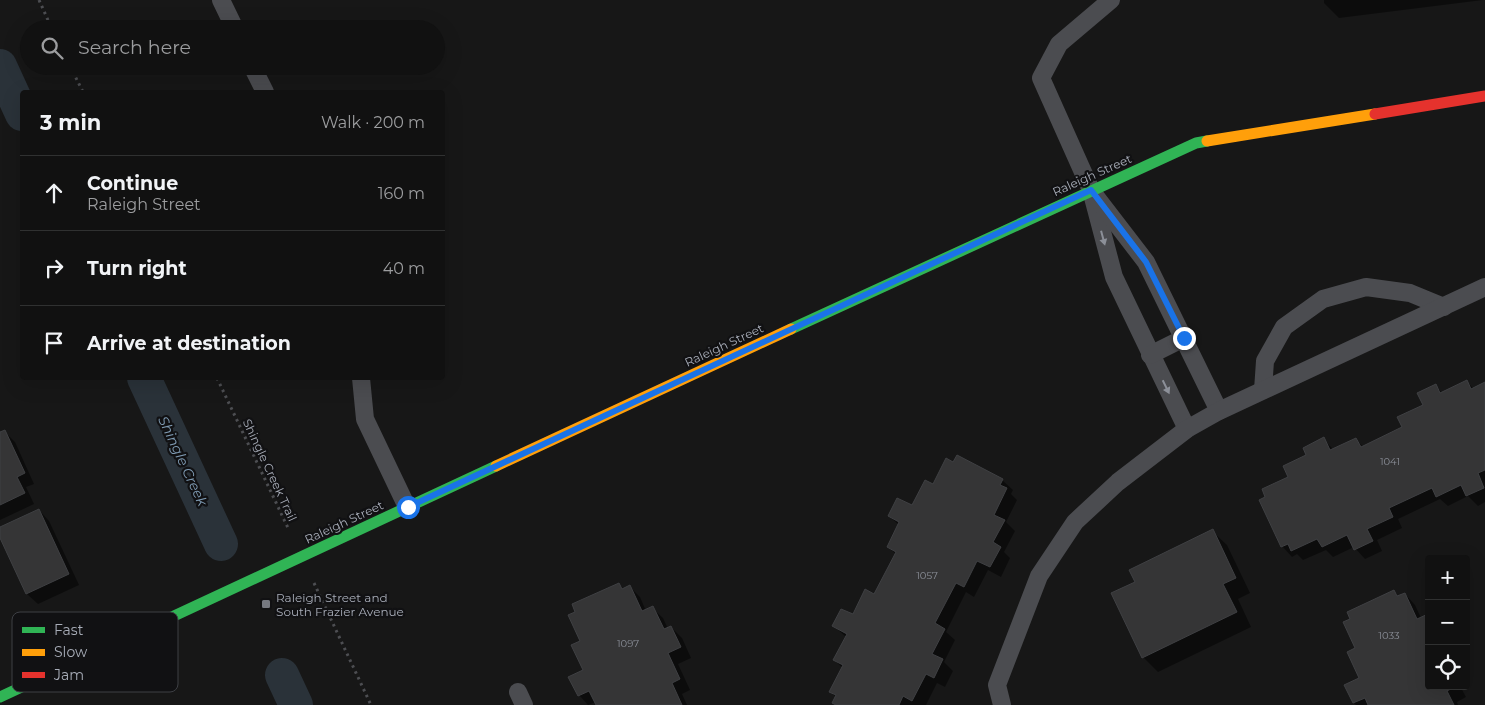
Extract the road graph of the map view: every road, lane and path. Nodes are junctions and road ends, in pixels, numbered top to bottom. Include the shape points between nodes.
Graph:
1 (39, 0) edge
2 (221, 0) edge
3 (1111, 0) edge
4 (48, 20) edge
5 (231, 20) edge
6 (74, 75) edge
7 (256, 75) edge
8 (81, 90) edge
9 (264, 90) edge
10 (1485, 96) edge
11 (1091, 190) junction
12 (1485, 288) edge
13 (1444, 307) junction
14 (1184, 338) junction
15 (1150, 355) junction
16 (218, 380) edge
17 (361, 380) edge
18 (1263, 390) junction
19 (1219, 411) junction
20 (1187, 429) junction
21 (408, 507) junction
22 (290, 531) dead end
23 (311, 576) dead end
24 (178, 614) edge
25 (12, 691) edge
26 (0, 697) edge
27 (372, 705) edge
28 (1002, 705) edge

1 - 4 path
2 - 5 lane
3 - 11 lane via 1059,44 1041,78
6 - 8 path
7 - 9 lane
10 - 11 street, Raleigh Street via 1196,143
11 - 14 lane via 1146,262
11 -> 15 lane via 1114,277
11 - 21 street, Raleigh Street
12 - 13 lane
13 - 18 lane
13 - 18 lane via 1410,293 1366,287 1323,299 1284,327 1265,361
14 - 15 lane
14 - 19 lane
15 -> 20 lane
16 - 22 path, Shingle Creek Trail
17 - 21 lane via 365,419
18 - 19 lane
19 - 20 lane
20 - 28 lane via 1118,482 1075,522 1039,576 997,684
21 - 24 street, Raleigh Street
23 - 27 path
25 - 26 street, Raleigh Street

